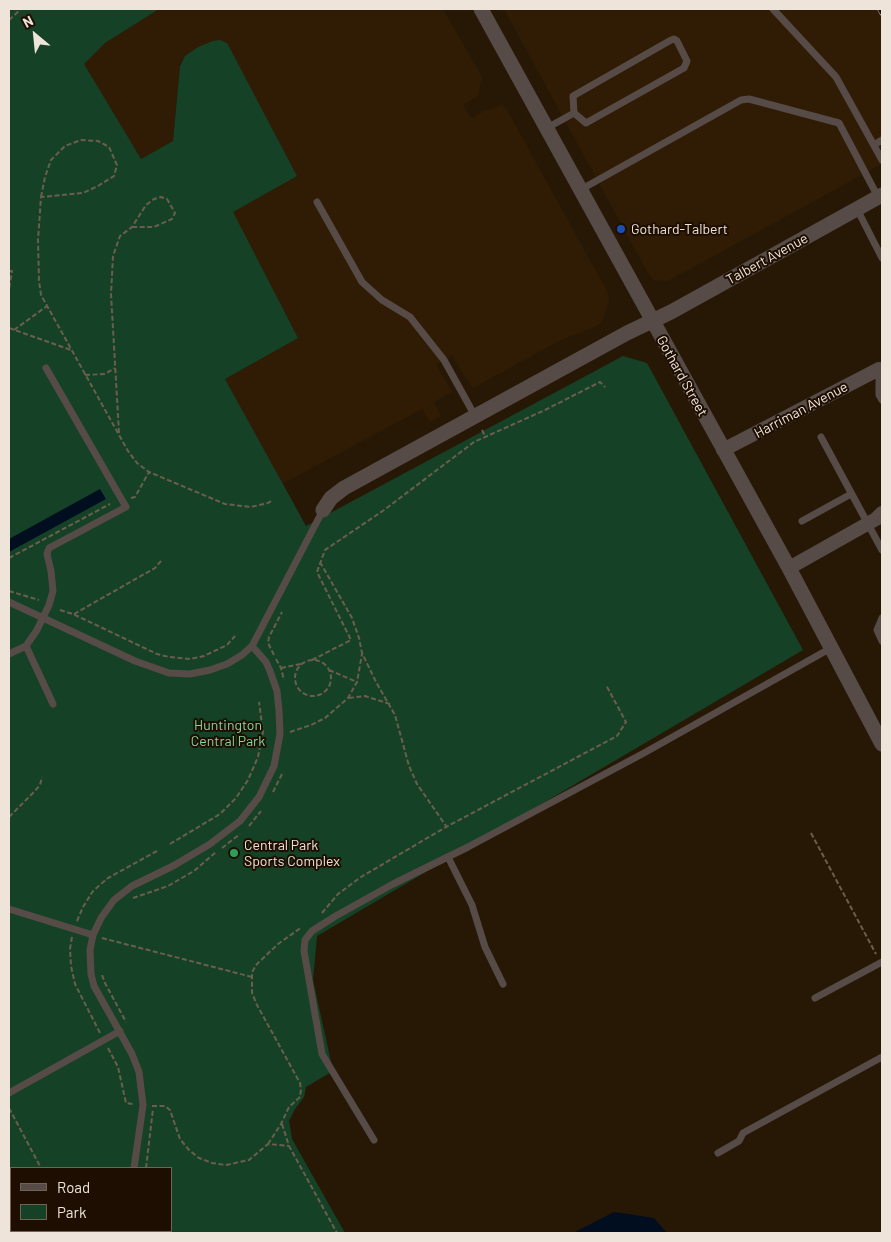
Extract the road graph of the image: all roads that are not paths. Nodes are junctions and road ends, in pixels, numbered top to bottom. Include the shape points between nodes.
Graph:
1 (481, 9) edge
2 (773, 9) edge
3 (574, 113) junction
4 (546, 128) junction
5 (882, 140) edge
6 (874, 145) junction
7 (882, 160) edge
8 (580, 190) junction
9 (880, 196) edge
10 (317, 202) dead end
11 (857, 210) junction
12 (882, 258) edge
13 (652, 321) junction
14 (46, 368) dead end
15 (879, 369) joint
16 (882, 400) edge
17 (478, 423) junction
18 (821, 437) dead end
19 (724, 450) junction
20 (851, 494) junction
21 (323, 510) joint
22 (882, 513) edge
23 (802, 521) dead end
24 (868, 524) junction
25 (882, 550) edge
26 (789, 568) junction
27 (9, 602) edge
28 (882, 618) edge
29 (43, 619) junction
30 (882, 641) edge
31 (26, 646) junction
32 (252, 646) junction
33 (831, 648) junction
34 (9, 654) edge
35 (53, 704) dead end
36 (882, 744) edge
37 (448, 857) junction
38 (9, 909) edge
39 (93, 935) junction
40 (882, 962) edge
41 (503, 984) dead end
42 (816, 998) dead end
43 (120, 1031) junction
44 (882, 1057) edge
45 (9, 1093) edge
46 (374, 1140) dead end
47 (718, 1153) dead end
48 (134, 1167) edge

1 - 4 street, Gothard Street
2 - 6 lane via 836,77
3 - 3 lane via 573,96 671,40 677,41 687,61 684,68 586,123
3 - 4 lane
4 - 8 street, Gothard Street
5 - 6 lane
6 - 7 lane
8 - 9 lane via 741,100 750,99 839,123
8 - 13 street, Gothard Street
9 - 11 street, Talbert Avenue
10 - 17 lane via 362,282 382,300 410,317 444,360
11 - 12 lane
11 - 13 street, Talbert Avenue
13 - 17 street, Talbert Avenue
13 - 19 street, Gothard Street
14 - 29 lane via 126,507 49,548 47,554 53,591
15 - 16 lane via 879,395
15 - 19 street, Harriman Avenue
17 - 21 street, Talbert Avenue via 344,488
18 - 20 lane
19 - 26 street, Gothard Street
20 - 23 lane
20 - 24 lane
21 - 32 lane
22 - 24 street
24 - 25 lane
24 - 26 street
26 - 33 street, Gothard Street
27 - 29 lane
28 - 30 lane via 877,630
29 - 31 lane
29 - 32 lane via 169,673 190,674 210,670 227,664
31 - 34 lane
31 - 35 lane
32 - 39 lane via 270,671 280,711 274,766 259,797 240,821 210,844 132,886 114,900 100,918
33 - 36 street, Gothard Street
33 - 37 lane
37 - 41 lane via 472,905 485,947
37 - 46 lane via 334,917 312,931 305,940 304,951 322,1054
38 - 39 lane
39 - 43 lane via 90,950 94,986
40 - 42 lane
43 - 45 lane
43 - 48 lane via 139,1072 144,1105
44 - 47 lane via 743,1133 739,1141

